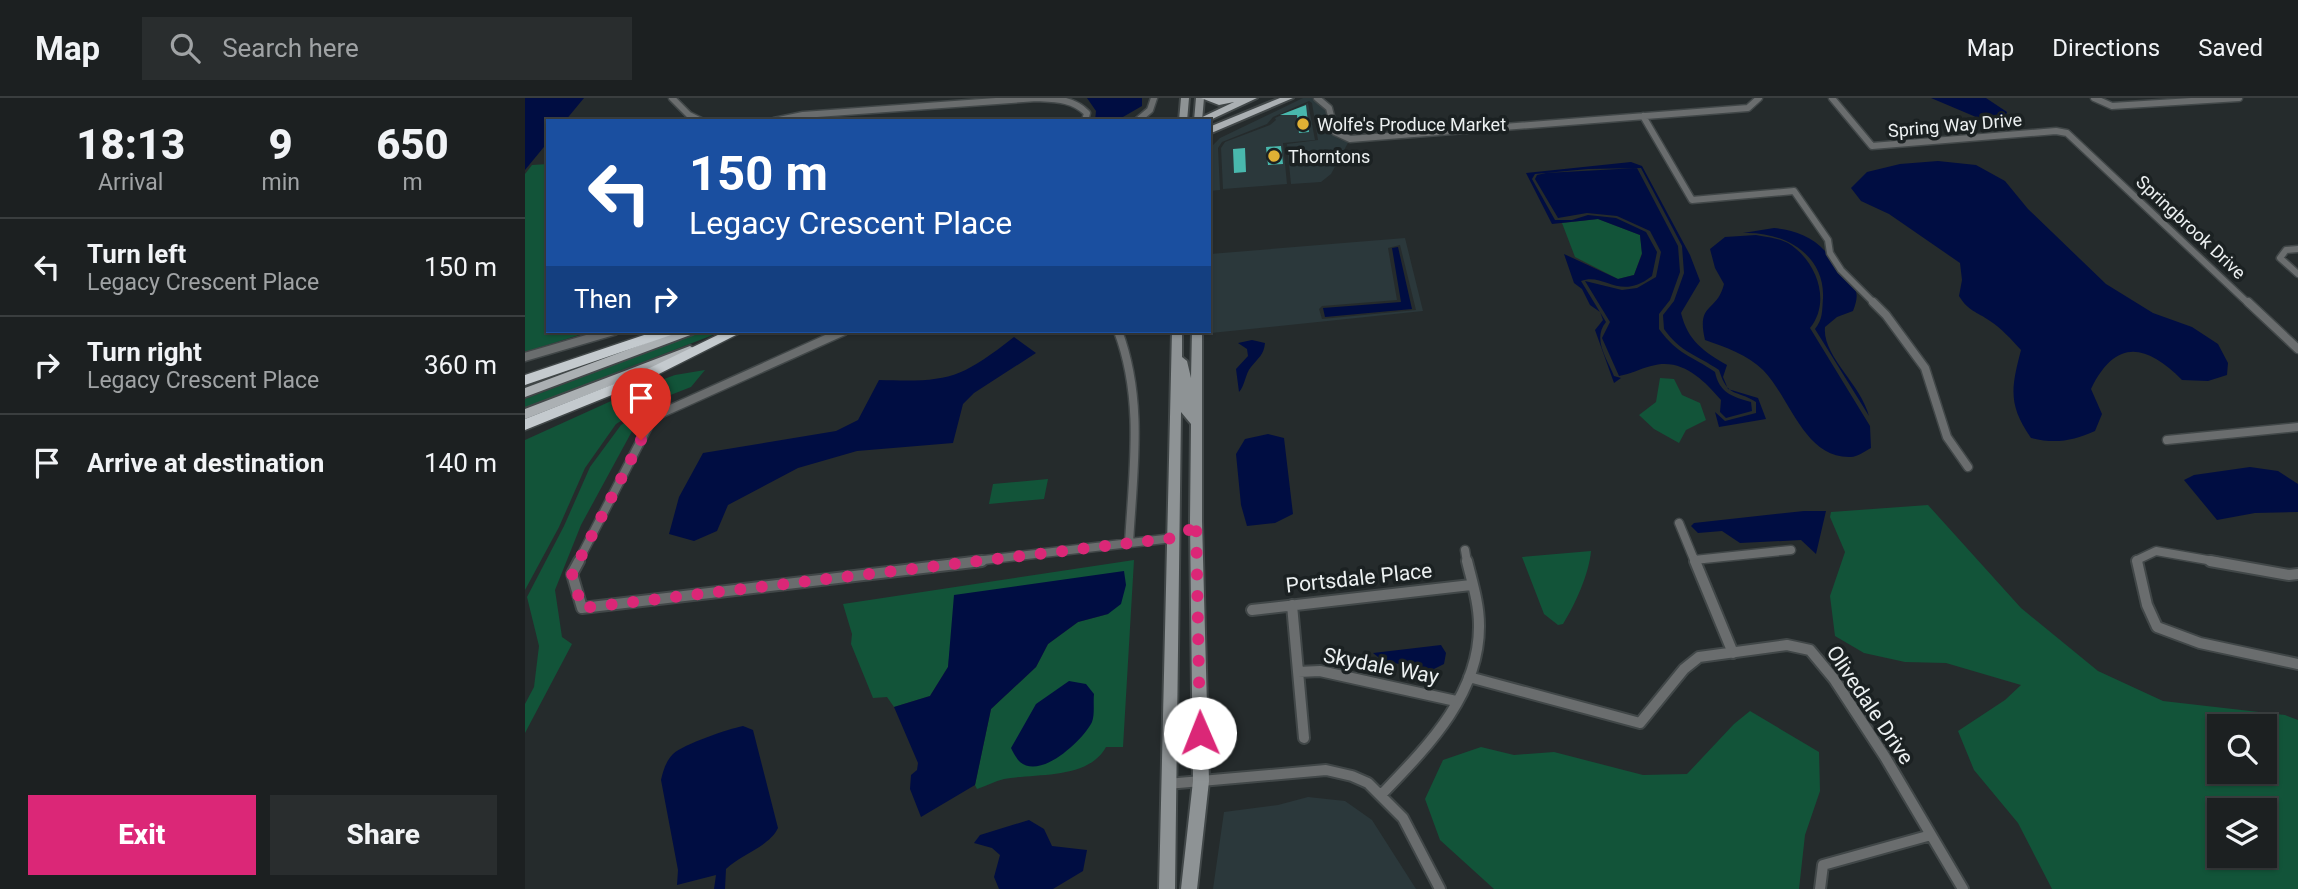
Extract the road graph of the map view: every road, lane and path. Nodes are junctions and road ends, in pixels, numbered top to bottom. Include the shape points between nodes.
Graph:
1 (672, 98) edge
2 (1154, 98) edge
3 (1185, 98) edge
4 (1200, 98) edge
5 (1206, 98) edge
6 (1238, 98) edge
7 (1252, 98) edge
8 (1270, 98) edge
9 (1288, 98) edge
10 (1317, 98) edge
11 (1759, 98) edge
12 (1832, 98) edge
13 (2094, 98) edge
14 (2239, 98) edge
15 (1643, 116) junction
16 (1198, 118) edge
17 (697, 119) edge
18 (784, 119) edge
19 (1086, 119) edge
20 (1139, 119) edge
21 (1183, 119) edge
22 (1211, 124) edge
23 (1211, 130) edge
24 (2061, 131) joint
25 (2298, 249) edge
26 (2298, 274) edge
27 (607, 333) edge
28 (663, 333) edge
29 (684, 333) edge
30 (731, 333) edge
31 (732, 333) edge
32 (839, 333) edge
33 (1119, 333) edge
34 (1179, 333) edge
35 (1179, 333) edge
36 (1197, 333) edge
37 (2298, 349) edge
38 (525, 357) edge
39 (525, 380) edge
40 (525, 393) edge
41 (525, 414) edge
42 (1196, 422) junction
43 (525, 425) edge
44 (2298, 427) edge
45 (2167, 440) dead end
46 (1968, 467) dead end
47 (1196, 521) junction
48 (1679, 523) dead end
49 (1173, 538) junction
50 (1129, 543) junction
51 (1465, 550) dead end
52 (1791, 550) dead end
53 (1694, 560) junction
54 (2298, 573) edge
55 (1471, 584) junction
56 (1292, 605) junction
57 (1251, 610) dead end
58 (1733, 653) junction
59 (2298, 664) edge
60 (1298, 672) junction
61 (1469, 677) junction
62 (1456, 701) junction
63 (1304, 738) dead end
64 (1201, 781) junction
65 (1167, 784) junction
66 (1381, 795) junction
67 (1931, 835) junction
68 (1167, 889) edge
69 (1189, 889) edge
70 (1440, 889) edge
71 (1820, 889) edge
72 (1963, 889) edge

1 - 17 street
2 - 20 street via 1150,110
3 - 21 main road
4 - 16 main road
5 - 6 main road via 1223,102
7 - 16 main road
8 - 22 main road
9 - 23 main road
10 - 15 street via 1329,108 1335,132 1350,139
11 - 15 street via 1748,108
12 - 24 street, Spring Way Drive via 1872,146
13 - 14 street via 2112,106
15 - 46 street via 1692,200 1794,191 1828,240 1841,270 1886,315 1925,368 1947,437
18 - 19 street via 1037,98 1071,101 1087,113
24 - 37 street, Springbrook Drive
25 - 26 street via 2286,250 2280,258
27 - 38 street
28 - 39 highway
29 - 40 main road
30 - 41 main road
31 - 43 highway via 645,376
32 - 50 street via 653,417 572,574 582,608
33 - 50 street via 1135,399
34 - 42 main road via 1185,409
35 - 49 main road
36 - 42 main road
42 - 47 main road
44 - 45 street
47 - 49 main road
47 - 64 main road
48 - 53 street
49 - 50 street
49 - 65 main road
51 - 55 street
52 - 53 street
53 - 58 street
54 - 59 street via 2156,551 2137,560 2152,621 2159,630
55 - 56 street, Portsdale Place
55 - 61 street via 1479,625 1476,665
56 - 57 street, Portsdale Place
56 - 60 street
58 - 61 street, Olivedale Drive via 1699,657 1691,663 1640,723
58 - 67 street, Olivedale Drive via 1787,645 1810,650 1842,690
60 - 62 street, Skydale Way via 1320,671
60 - 63 street
61 - 62 street
62 - 66 street via 1431,742
64 - 65 street
64 - 66 street via 1326,770 1368,783
64 - 69 main road
65 - 68 main road
66 - 70 street via 1402,818
67 - 71 street via 1823,865
67 - 72 street, Olivedale Drive

